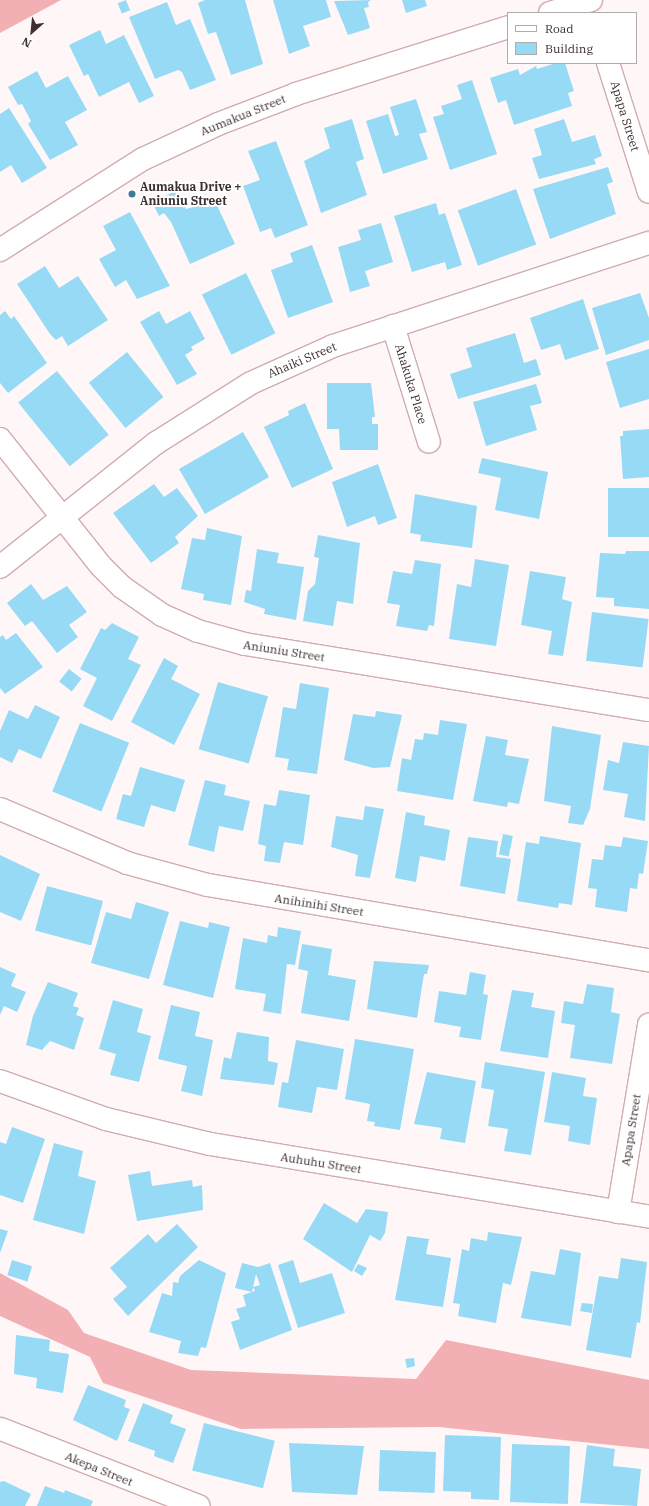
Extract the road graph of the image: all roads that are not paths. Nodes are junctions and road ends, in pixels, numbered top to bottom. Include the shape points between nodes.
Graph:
1 (591, 5) edge
2 (555, 12) edge
3 (507, 26) edge
4 (608, 64) edge
5 (649, 192) edge
6 (649, 243) edge
7 (0, 250) edge
8 (392, 326) junction
9 (0, 439) edge
10 (429, 442) dead end
11 (62, 517) junction
12 (0, 567) edge
13 (649, 710) edge
14 (0, 809) edge
15 (649, 960) edge
16 (649, 1025) edge
17 (0, 1081) edge
18 (618, 1212) junction
19 (649, 1217) edge
20 (1, 1429) dead end
21 (198, 1506) edge

1 - 2 street
3 - 7 street, Aumakua Street via 296,94 218,124 143,159
4 - 5 street, Apapa Street
6 - 8 street, Ahaiki Street
8 - 10 street, Ahakuka Place
8 - 11 street, Ahaiki Street via 333,346 251,383 156,443
9 - 11 street, Aniuniu Street
11 - 12 street, Ahaiki Street
11 - 13 street, Aniuniu Street via 122,587 162,615 215,638
14 - 15 street, Anihinihi Street via 127,863 208,885
16 - 18 street, Apapa Street
17 - 18 street, Auhuhu Street via 106,1119 210,1144
18 - 19 street, Auhuhu Street
20 - 21 street, Akepa Street

